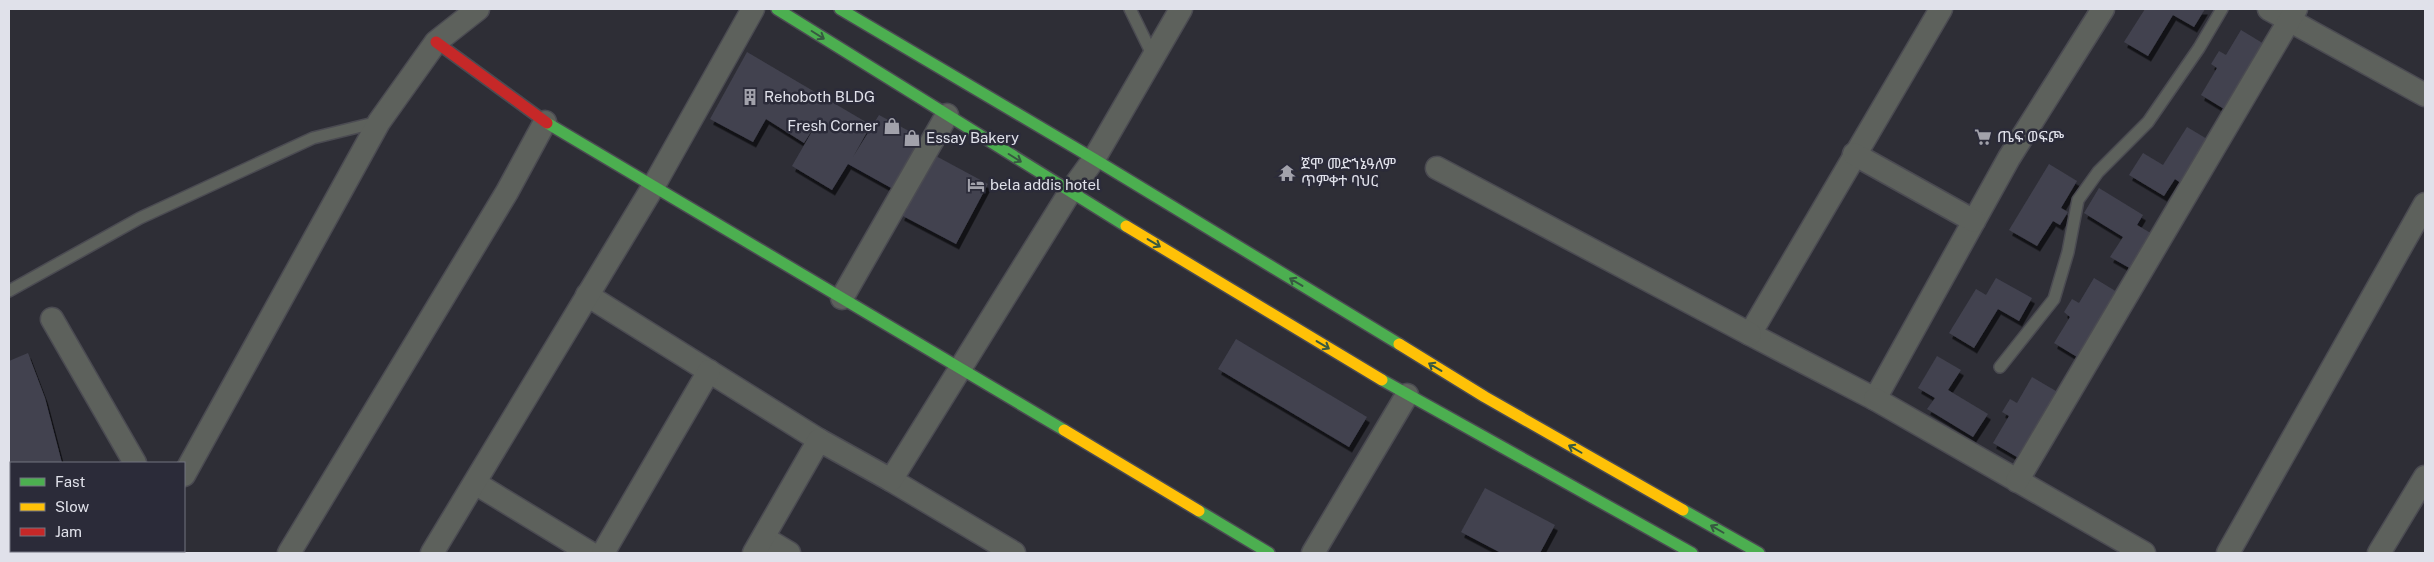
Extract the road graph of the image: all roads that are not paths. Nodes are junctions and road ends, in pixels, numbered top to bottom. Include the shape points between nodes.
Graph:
1 (478, 9) edge
2 (753, 9) edge
3 (777, 9) edge
4 (840, 9) edge
5 (1130, 9) edge
6 (1181, 9) edge
7 (1941, 9) edge
8 (2103, 9) edge
9 (2222, 9) edge
10 (2269, 9) edge
11 (2293, 14) edge
12 (436, 42) junction
13 (1153, 56) junction
14 (2425, 95) edge
15 (947, 115) junction
16 (380, 122) junction
17 (544, 122) junction
18 (1854, 154) junction
19 (1094, 159) junction
20 (1436, 168) dead end
21 (653, 187) junction
22 (1070, 192) junction
23 (2425, 204) edge
24 (1974, 221) junction
25 (9, 291) edge
26 (588, 295) junction
27 (842, 298) junction
28 (52, 319) dead end
29 (1750, 334) junction
30 (960, 367) junction
31 (2000, 368) dead end
32 (710, 371) junction
33 (1407, 395) junction
34 (1875, 400) junction
35 (819, 440) junction
36 (134, 462) edge
37 (185, 473) edge
38 (2425, 477) edge
39 (891, 480) junction
40 (2017, 481) junction
41 (475, 483) junction
42 (759, 546) edge
43 (2234, 551) edge
44 (589, 552) edge
45 (289, 553) edge
46 (432, 553) edge
47 (789, 553) edge
48 (1014, 553) edge
49 (1269, 553) edge
50 (1313, 553) edge
51 (1692, 553) edge
52 (1759, 553) edge
53 (2144, 553) edge
54 (2379, 553) edge

1 - 12 street
2 - 21 street
3 -> 15 main road
4 - 19 main road
5 - 13 lane
6 - 13 street
7 - 18 street
8 - 24 street via 2009,158
9 - 31 lane via 2148,122 2098,172 2078,200 2068,252 2054,299
10 - 11 street
11 - 14 street
11 - 40 street
12 - 16 street
12 - 17 main road
13 - 19 street
15 -> 22 main road
15 - 27 street
16 - 25 lane via 313,138 140,218
16 - 37 street
17 - 21 main road
17 - 45 street via 502,200
18 - 24 street
18 - 29 street
19 - 22 street
52 -> 19 main road via 1485,397
20 - 29 street
21 - 26 street
21 - 27 main road
22 - 30 street
22 -> 33 main road
23 - 43 street
24 - 34 street
26 - 32 street
26 - 41 street
27 - 30 main road
28 - 36 street
29 - 34 street
30 - 39 street
30 - 49 main road
32 - 35 street
32 - 44 street
33 - 50 street
33 - 51 main road
34 - 40 street
35 - 39 street
35 - 42 street
38 - 54 street
39 - 48 street
40 - 53 street
41 - 44 street
41 - 46 street
42 - 47 street

